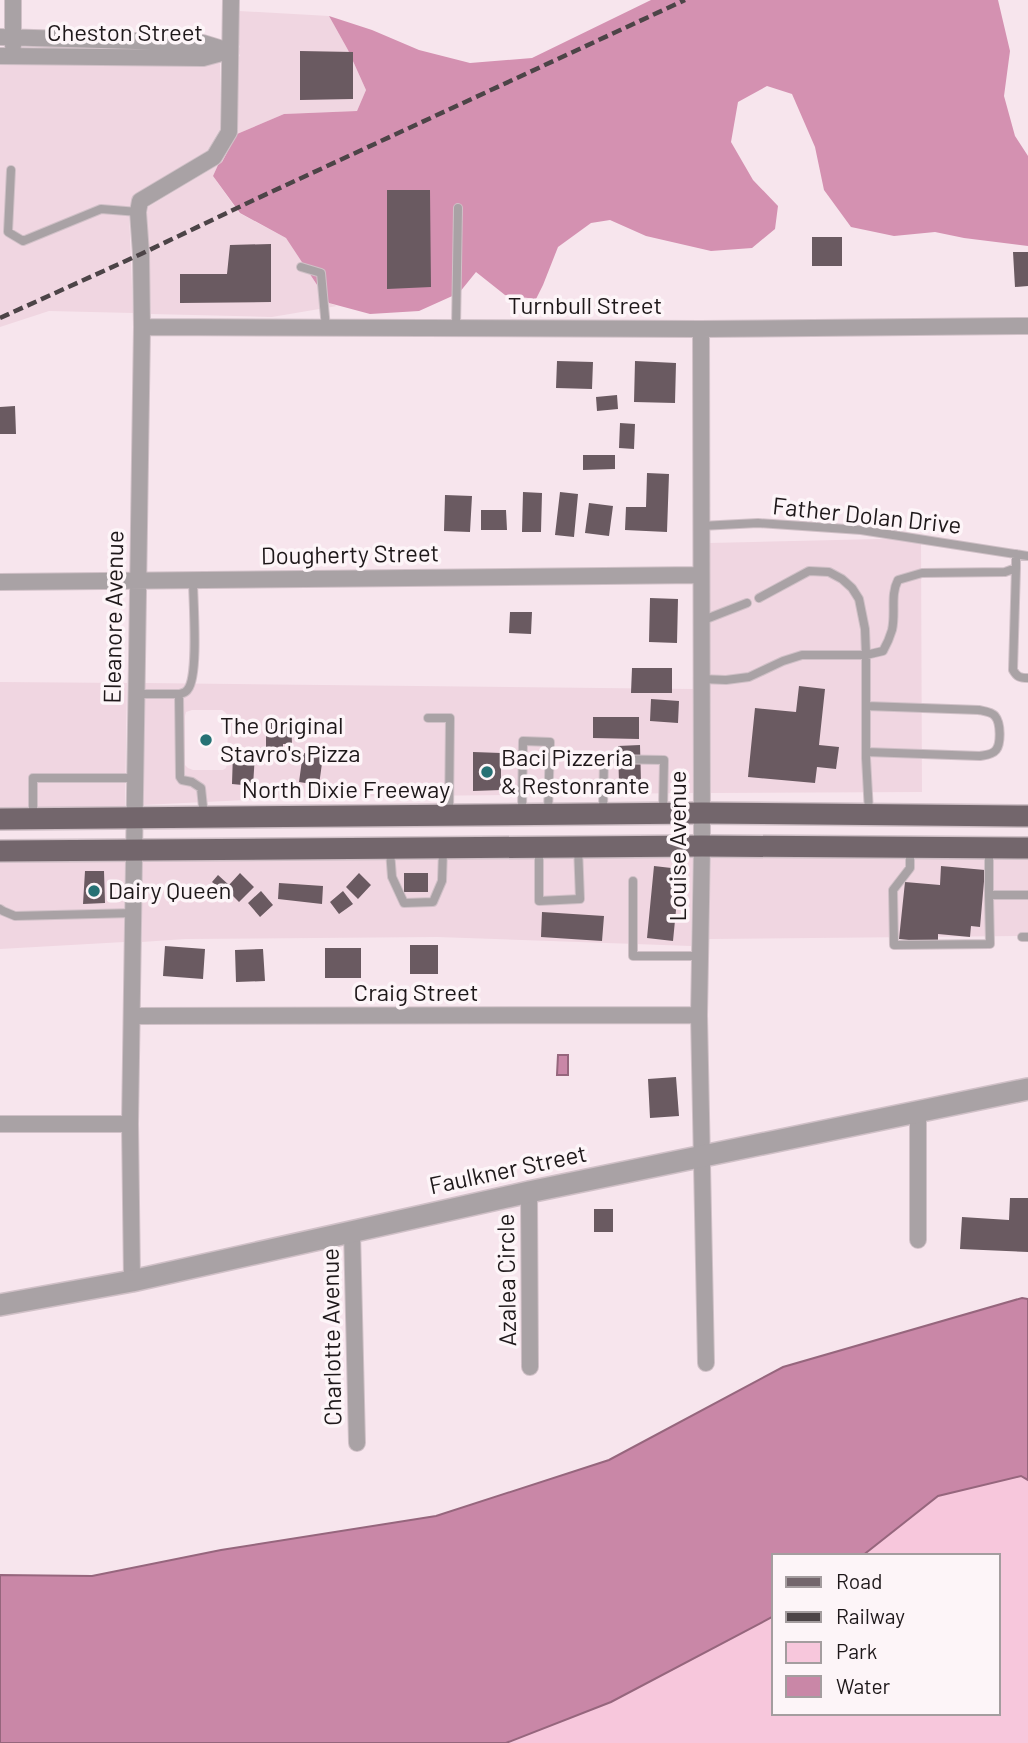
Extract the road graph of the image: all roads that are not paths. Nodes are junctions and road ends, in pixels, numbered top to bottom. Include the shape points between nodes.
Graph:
1 (13, 0) edge
2 (231, 0) edge
3 (7, 37) edge
4 (229, 51) junction
5 (7, 56) edge
6 (11, 170) dead end
7 (458, 208) dead end
8 (138, 212) junction
9 (301, 267) dead end
10 (142, 327) junction
11 (1028, 327) edge
12 (326, 328) junction
13 (456, 328) junction
14 (701, 329) junction
15 (700, 526) junction
16 (1016, 554) junction
17 (1028, 556) edge
18 (1016, 568) junction
19 (700, 575) junction
20 (138, 580) junction
21 (193, 580) junction
22 (0, 582) edge
23 (759, 598) dead end
24 (747, 603) dead end
25 (701, 621) junction
26 (866, 655) junction
27 (1028, 678) edge
28 (701, 679) junction
29 (136, 694) junction
30 (179, 694) junction
31 (866, 706) junction
32 (428, 718) dead end
33 (866, 752) junction
34 (135, 778) junction
35 (603, 814) junction
36 (663, 814) junction
37 (702, 814) junction
38 (449, 815) junction
39 (521, 815) junction
40 (548, 815) junction
41 (869, 815) junction
42 (1028, 816) edge
43 (204, 817) junction
44 (33, 818) junction
45 (134, 818) junction
46 (0, 819) edge
47 (702, 846) junction
48 (539, 847) junction
49 (578, 847) junction
50 (910, 847) junction
51 (989, 847) junction
52 (390, 848) junction
53 (443, 848) junction
54 (1028, 848) edge
55 (134, 849) junction
56 (0, 850) edge
57 (633, 881) dead end
58 (989, 895) junction
59 (1028, 895) edge
60 (0, 909) edge
61 (134, 913) junction
62 (700, 956) junction
63 (699, 1015) junction
64 (132, 1016) junction
65 (1028, 1090) edge
66 (918, 1111) junction
67 (0, 1124) edge
68 (130, 1124) junction
69 (701, 1156) junction
70 (529, 1192) junction
71 (352, 1231) junction
72 (918, 1240) dead end
73 (132, 1281) junction
74 (0, 1305) edge
75 (706, 1363) dead end
76 (530, 1367) dead end
77 (357, 1443) dead end

1 - 3 street
2 - 4 street
3 - 4 street, Cheston Street via 204,43
3 - 5 street
4 - 5 street, Cheston Street via 203,58
4 - 8 street via 229,132 214,157 140,201
6 - 8 lane via 9,232 23,242 101,209
7 - 13 lane
8 - 10 street, Eleanore Avenue
9 - 12 lane via 321,274
10 - 12 street, Turnbull Street
10 - 20 street, Eleanore Avenue
11 - 14 street, Turnbull Street
12 - 13 street, Turnbull Street
13 - 14 street, Turnbull Street
14 - 15 street, Louise Avenue
15 - 16 lane, Father Dolan Drive via 758,523 861,530
15 - 19 street, Louise Avenue
16 - 17 lane, Father Dolan Drive
16 - 18 lane
18 - 26 lane via 922,573 898,580 887,643 883,651
18 - 27 lane via 1013,670
19 - 21 street, Dougherty Street
19 - 25 street, Louise Avenue
20 - 21 street, Dougherty Street
20 - 22 street, Dougherty Street
20 - 29 street, Eleanore Avenue
21 - 30 lane via 194,672 189,688
23 - 26 lane via 808,571 830,572 859,599
24 - 25 lane
25 - 28 street, Louise Avenue
26 - 28 lane via 802,655 749,677
26 - 31 lane
28 - 37 street, Louise Avenue
29 - 30 lane
29 - 34 street, Eleanore Avenue
30 - 43 lane via 180,777 201,788
31 - 33 lane
31 - 33 lane via 979,710 995,716 999,742 997,749 980,756
32 - 38 lane via 450,718
33 - 41 lane
34 - 44 lane via 33,778
34 - 45 street, Eleanore Avenue
35 - 36 main road, North Dixie Freeway
35 - 36 lane via 604,760 664,760
35 - 40 main road, North Dixie Freeway
36 - 37 main road, North Dixie Freeway
37 - 41 main road, North Dixie Freeway
37 - 47 street, Louise Avenue
38 - 39 main road, North Dixie Freeway
38 - 43 main road, North Dixie Freeway
39 - 40 main road, North Dixie Freeway
39 - 40 lane via 523,741 550,742
41 - 42 main road, North Dixie Freeway
43 - 45 main road, North Dixie Freeway
44 - 45 main road, North Dixie Freeway
44 - 46 main road, North Dixie Freeway
45 - 55 street, Eleanore Avenue
47 - 49 main road
47 - 50 main road
47 - 62 street, Louise Avenue
48 - 49 main road
48 - 49 lane via 539,901 580,899
48 - 53 main road
50 - 51 main road
50 - 58 lane via 910,868 893,890 894,945 990,944
51 - 54 main road
51 - 58 lane
52 - 53 main road
52 - 53 lane via 392,877 404,903 433,902 442,881
52 - 55 main road
55 - 56 main road
55 - 61 street, Eleanore Avenue
57 - 62 lane via 633,956
58 - 59 lane
60 - 61 lane via 15,916
61 - 64 street, Eleanore Avenue
62 - 63 street, Louise Avenue
63 - 64 street, Craig Street
63 - 69 street, Louise Avenue
64 - 68 street, Eleanore Avenue
65 - 66 street, Faulkner Street
66 - 69 street, Faulkner Street
66 - 72 street
67 - 68 street
68 - 73 street, Eleanore Avenue
69 - 70 street, Faulkner Street
69 - 75 street, Louise Avenue
70 - 71 street, Faulkner Street
70 - 76 street, Azalea Circle
71 - 73 street, Faulkner Street
71 - 77 street, Charlotte Avenue
73 - 74 street, Faulkner Street

